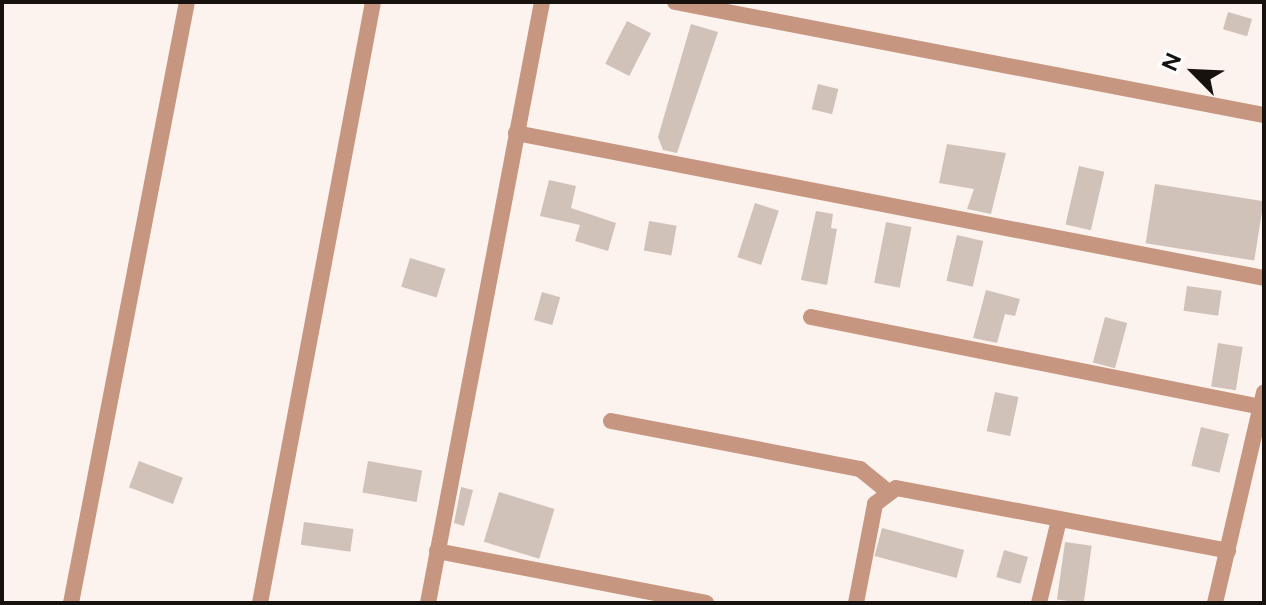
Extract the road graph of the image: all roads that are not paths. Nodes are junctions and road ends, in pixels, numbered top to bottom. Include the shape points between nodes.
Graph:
1 (187, 2) edge
2 (373, 2) edge
3 (542, 2) edge
4 (675, 2) edge
5 (1264, 115) edge
6 (516, 133) junction
7 (1264, 278) edge
8 (811, 317) dead end
9 (1262, 400) edge
10 (611, 421) dead end
11 (886, 490) junction
12 (1059, 520) junction
13 (437, 551) junction
14 (1228, 551) junction
15 (71, 603) edge
16 (260, 603) edge
17 (428, 603) edge
18 (706, 603) edge
19 (856, 603) edge
20 (1039, 603) edge
21 (1215, 603) edge

1 - 15 street
2 - 16 street
3 - 6 street
4 - 5 street
6 - 7 street
6 - 13 street
8 - 9 street
9 - 14 street
10 - 11 street via 860,469
11 - 12 street
11 - 19 street via 875,504
12 - 14 street
12 - 20 street
13 - 17 street
13 - 18 street
14 - 21 street

